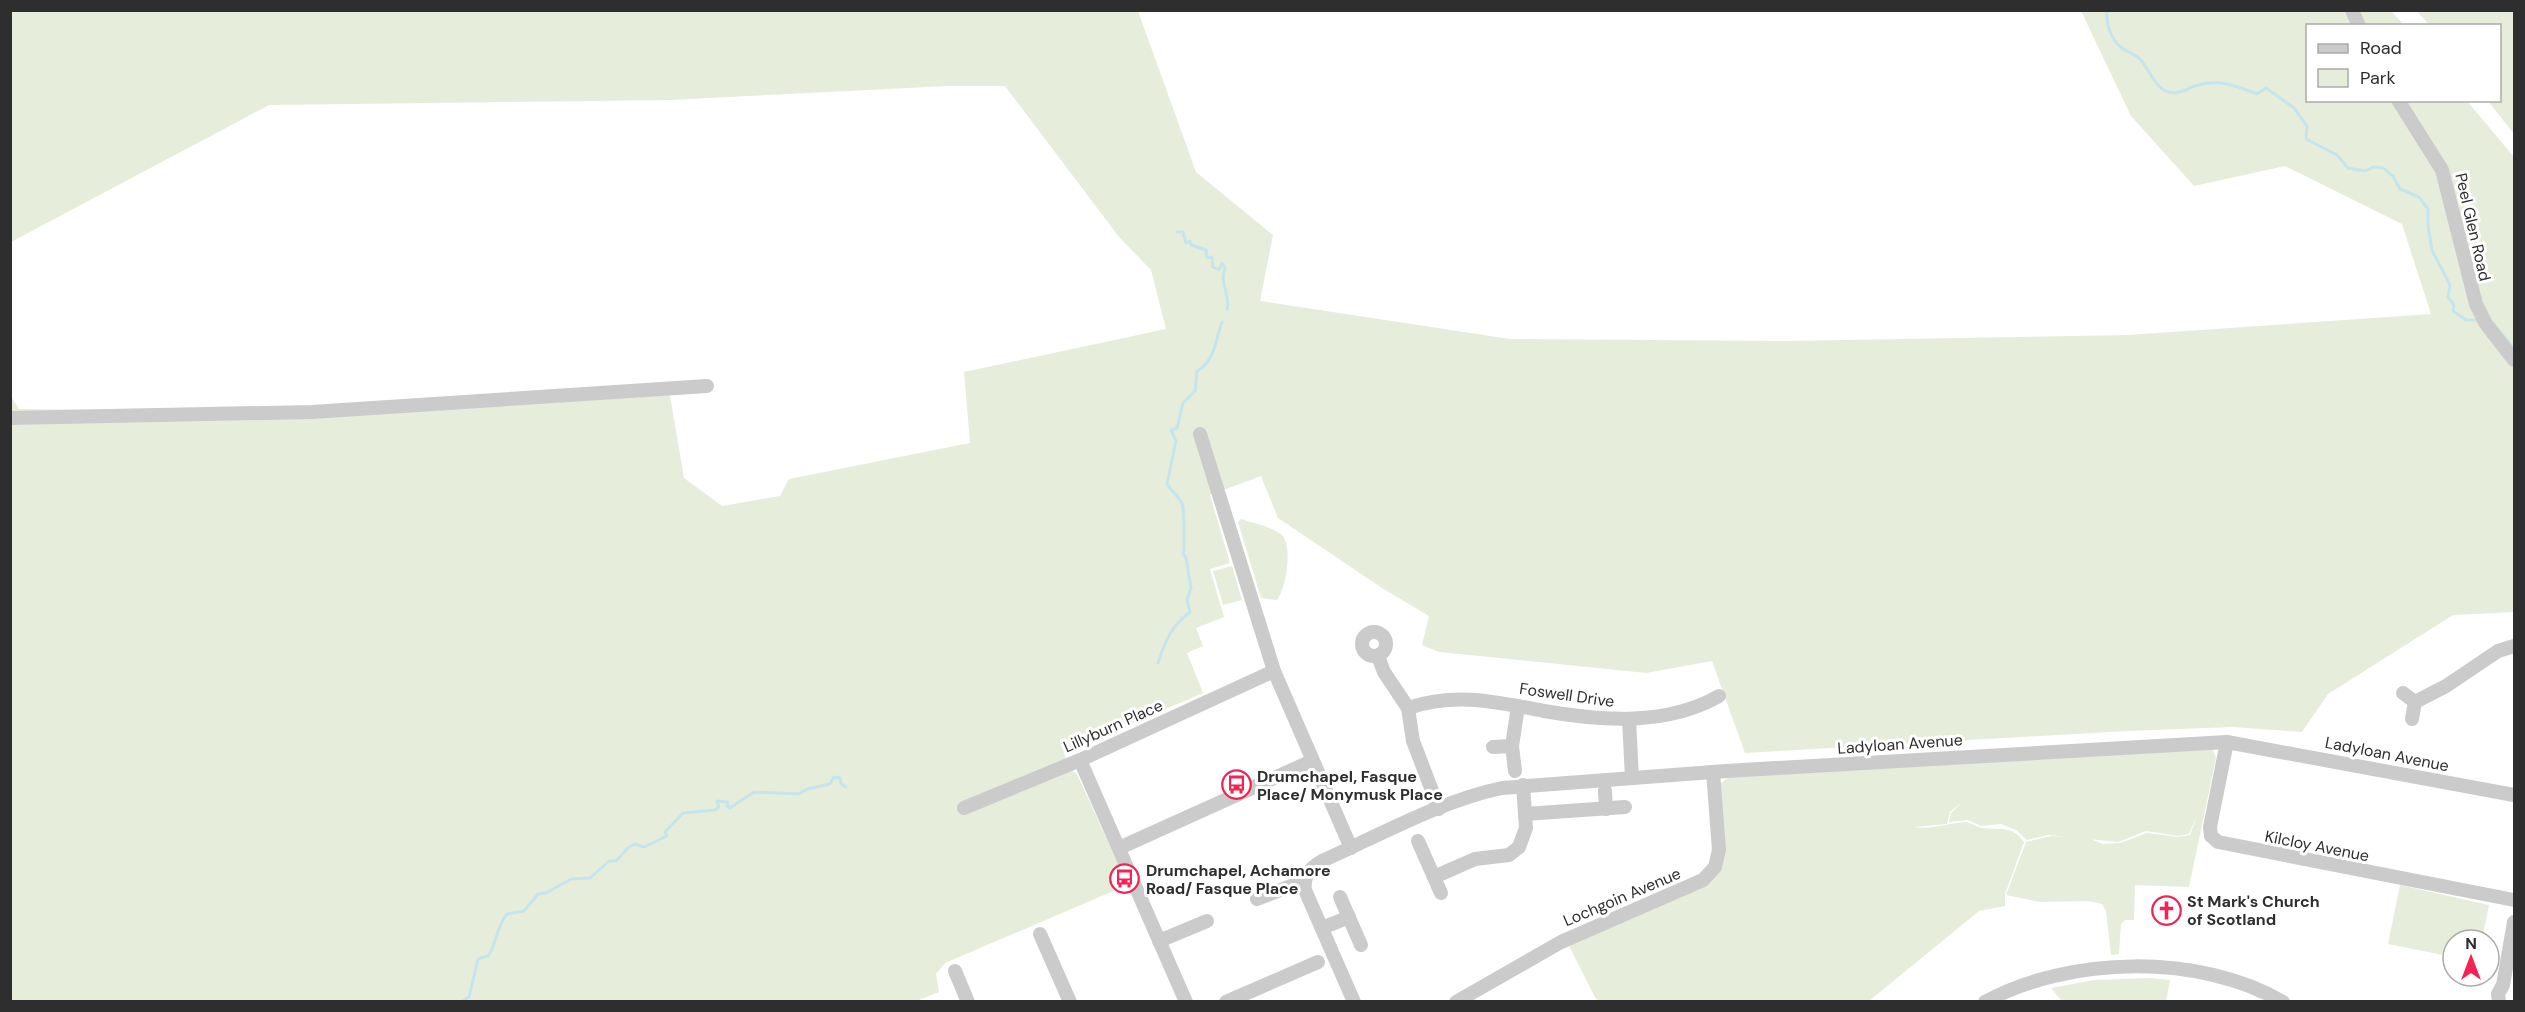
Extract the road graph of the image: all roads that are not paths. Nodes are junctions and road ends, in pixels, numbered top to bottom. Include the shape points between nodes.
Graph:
1 (2352, 10) edge
2 (2358, 24) edge
3 (2399, 102) edge
4 (2514, 360) edge
5 (707, 386) dead end
6 (10, 418) edge
7 (1200, 434) dead end
8 (2514, 645) edge
9 (1378, 656) dead end
10 (1274, 671) junction
11 (2403, 693) dead end
12 (1719, 696) dead end
13 (2415, 702) junction
14 (1518, 706) junction
15 (1408, 708) junction
16 (1629, 718) junction
17 (2412, 719) dead end
18 (2227, 742) junction
19 (1512, 746) junction
20 (1493, 747) dead end
21 (1080, 760) junction
22 (1312, 761) junction
23 (1515, 771) dead end
24 (1713, 772) junction
25 (1632, 778) junction
26 (1523, 785) junction
27 (1605, 791) dead end
28 (2514, 795) edge
29 (1625, 807) dead end
30 (964, 808) dead end
31 (1439, 809) junction
32 (1606, 809) junction
33 (1525, 814) junction
34 (1418, 841) dead end
35 (1119, 848) junction
36 (1351, 848) junction
37 (1434, 877) junction
38 (1305, 880) junction
39 (1442, 893) dead end
40 (1340, 897) dead end
41 (1257, 899) dead end
42 (2514, 900) edge
43 (1349, 917) junction
44 (1207, 921) dead end
45 (2514, 927) edge
46 (1322, 928) junction
47 (1040, 934) dead end
48 (1159, 941) junction
49 (1361, 945) dead end
50 (1318, 962) dead end
51 (955, 971) dead end
52 (968, 1002) edge
53 (1070, 1002) edge
54 (1186, 1002) edge
55 (1226, 1002) edge
56 (1354, 1002) edge
57 (1456, 1002) edge
58 (1985, 1002) edge
59 (2283, 1002) edge
60 (2499, 1002) edge

1 - 2 street
3 - 4 street, Peel Glen Road via 2442,170 2476,304
5 - 6 street via 312,412
7 - 10 street
8 - 13 street
9 - 15 street
10 - 21 street, Lillyburn Place
10 - 22 street
11 - 13 street
12 - 16 street, Foswell Drive via 1686,711
13 - 17 street
14 - 15 street, Foswell Drive via 1462,698
14 - 16 street, Foswell Drive via 1573,715
14 - 19 street
15 - 31 street via 1415,748
16 - 25 street
18 - 24 street, Ladyloan Avenue
18 - 28 street, Ladyloan Avenue
18 - 42 street, Kilcloy Avenue via 2210,827 2211,836 2218,843
19 - 20 street
19 - 23 street
21 - 30 street, Lillyburn Place
21 - 35 street
22 - 35 street
22 - 36 street
24 - 25 street, Ladyloan Avenue
24 - 57 street, Lochgoin Avenue via 1719,850 1710,874 1561,942
25 - 26 street, Ladyloan Avenue
26 - 31 street, Ladyloan Avenue via 1480,793
26 - 33 street
27 - 32 street
29 - 32 street
31 - 36 street, Ladyloan Avenue
32 - 33 street
33 - 37 street via 1523,842 1509,855 1475,859
34 - 37 street
35 - 48 street
36 - 38 street, Ladyloan Avenue via 1314,866
37 - 39 street
38 - 41 street
38 - 46 street via 1305,890
40 - 43 street
43 - 46 street
43 - 49 street
44 - 48 street
45 - 60 street
46 - 56 street
47 - 53 street
48 - 54 street
50 - 55 street
51 - 52 street
58 - 59 street via 2023,985 2067,973 2145,966 2216,976

